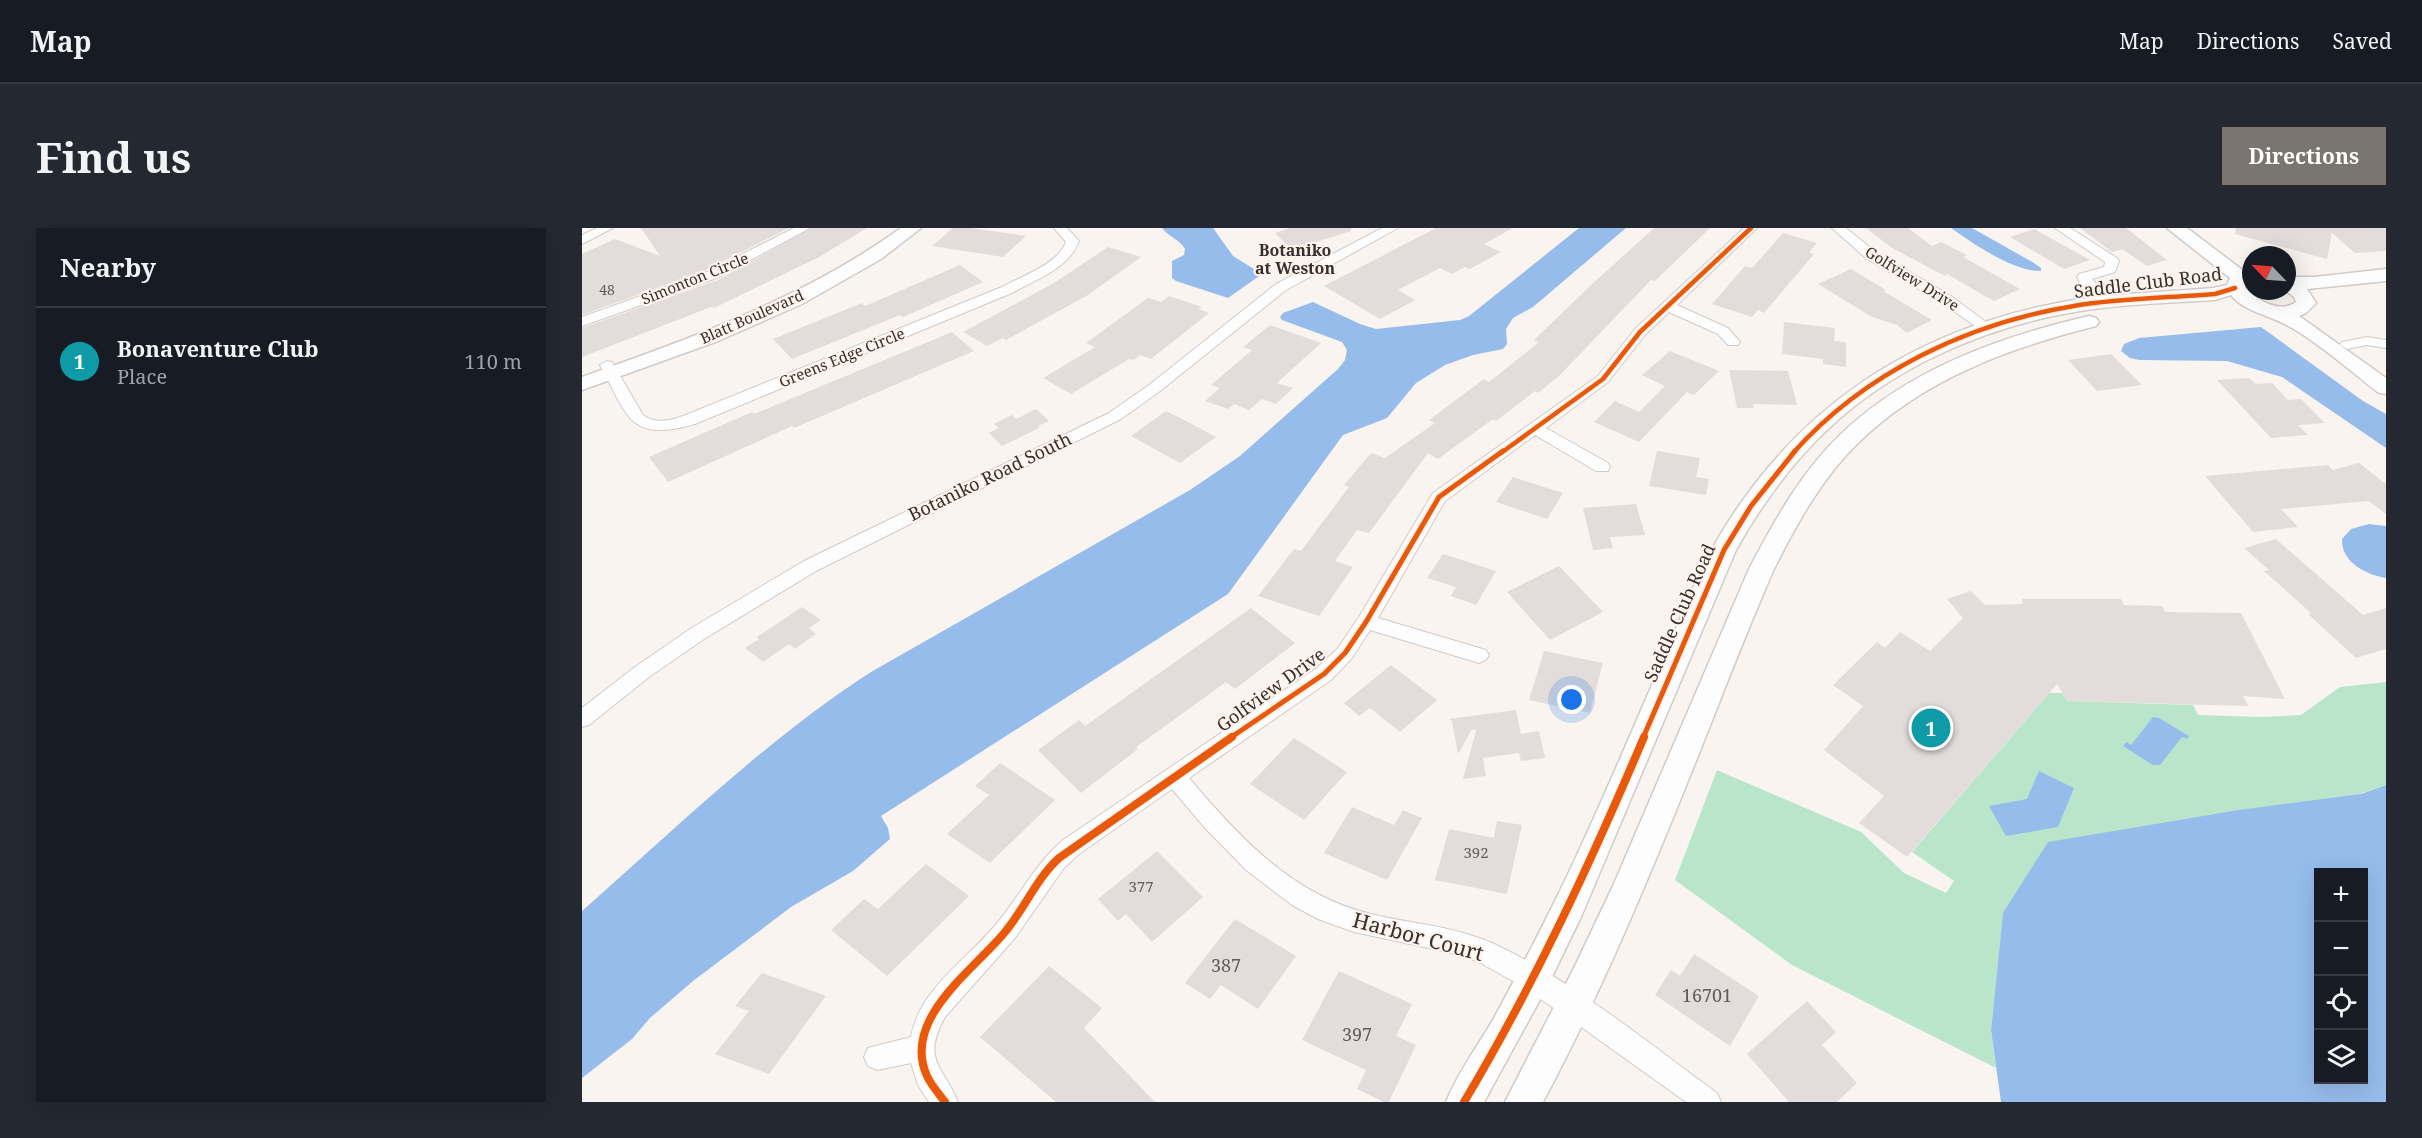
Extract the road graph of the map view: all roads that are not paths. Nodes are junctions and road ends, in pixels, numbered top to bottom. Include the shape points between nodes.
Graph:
1 (607, 228) edge
2 (804, 228) edge
3 (905, 228) edge
4 (912, 228) edge
5 (1060, 228) edge
6 (1392, 228) edge
7 (1751, 228) edge
8 (1838, 228) edge
9 (2061, 228) edge
10 (2176, 228) edge
11 (2194, 228) edge
12 (582, 240) edge
13 (2386, 275) edge
14 (2242, 276) edge
15 (2242, 277) edge
16 (2242, 279) edge
17 (2242, 283) edge
18 (2296, 283) edge
19 (2296, 288) edge
20 (2386, 289) edge
21 (2242, 296) edge
22 (2247, 300) edge
23 (2105, 302) junction
24 (2249, 302) junction
25 (2303, 303) junction
26 (1669, 307) junction
27 (2277, 311) junction
28 (582, 322) edge
29 (1987, 328) junction
30 (1733, 342) dead end
31 (2013, 342) junction
32 (2386, 344) edge
33 (2347, 345) junction
34 (609, 369) junction
35 (2386, 370) edge
36 (582, 374) edge
37 (582, 384) edge
38 (2386, 388) edge
39 (1536, 429) junction
40 (1602, 467) dead end
41 (1366, 622) junction
42 (1479, 655) dead end
43 (582, 719) edge
44 (1174, 776) junction
45 (1532, 981) junction
46 (1573, 1008) junction
47 (920, 1048) junction
48 (877, 1057) dead end
49 (945, 1102) edge
50 (1464, 1102) edge
51 (1523, 1102) edge
52 (1708, 1102) edge

1 - 12 street
2 - 28 street, Simonton Circle via 712,275
3 - 34 street, Blatt Boulevard via 762,305
4 - 34 street, Blatt Boulevard via 850,270 774,309 718,334
5 - 34 street, Greens Edge Circle via 1073,241 1071,249 1007,290 689,420 655,427 644,424
6 - 43 street, Botaniko Road South via 1268,296 1143,398 1115,416 810,566 697,634
7 - 26 street, Golfview Drive
8 - 29 street, Golfview Drive via 1872,256 1946,298
9 - 23 street via 2111,259 2110,269 2084,278
10 - 15 street
11 - 14 street
13 - 18 street
16 - 23 street, Saddle Club Road via 2215,294
17 - 21 street via 2238,293
19 - 25 street
20 - 25 street via 2328,294
22 - 24 street
23 - 29 street, Saddle Club Road
24 - 27 street
24 - 31 street, Saddle Club Road via 2131,313
25 - 27 street via 2294,311
25 - 33 street via 2317,323
26 - 30 street via 1723,331
26 - 39 street, Golfview Drive via 1640,332 1603,379
27 - 38 street
29 - 31 street
29 - 45 street, Saddle Club Road via 1877,380 1820,424 1749,507 1716,565 1558,930
31 - 46 street, Saddle Club Road via 1978,354 1890,405 1848,440 1797,505 1762,565 1610,933
32 - 33 street via 2367,341
33 - 35 street
34 - 36 street, Blatt Boulevard
34 - 37 street, Blatt Boulevard
39 - 40 street
39 - 41 street, Golfview Drive via 1439,496
41 - 42 street
41 - 44 street, Golfview Drive via 1345,653 1324,674
44 - 45 street, Harbor Court via 1216,826 1263,872 1310,905 1354,921 1468,946
44 - 47 street, Golfview Drive via 1071,847 1048,869 1006,932 925,1023
45 - 46 street, Harbor Court
45 - 50 street, Saddle Club Road
46 - 51 street, Saddle Club Road
46 - 52 street, Harbor Court
47 - 48 street
47 - 49 street via 933,1089

